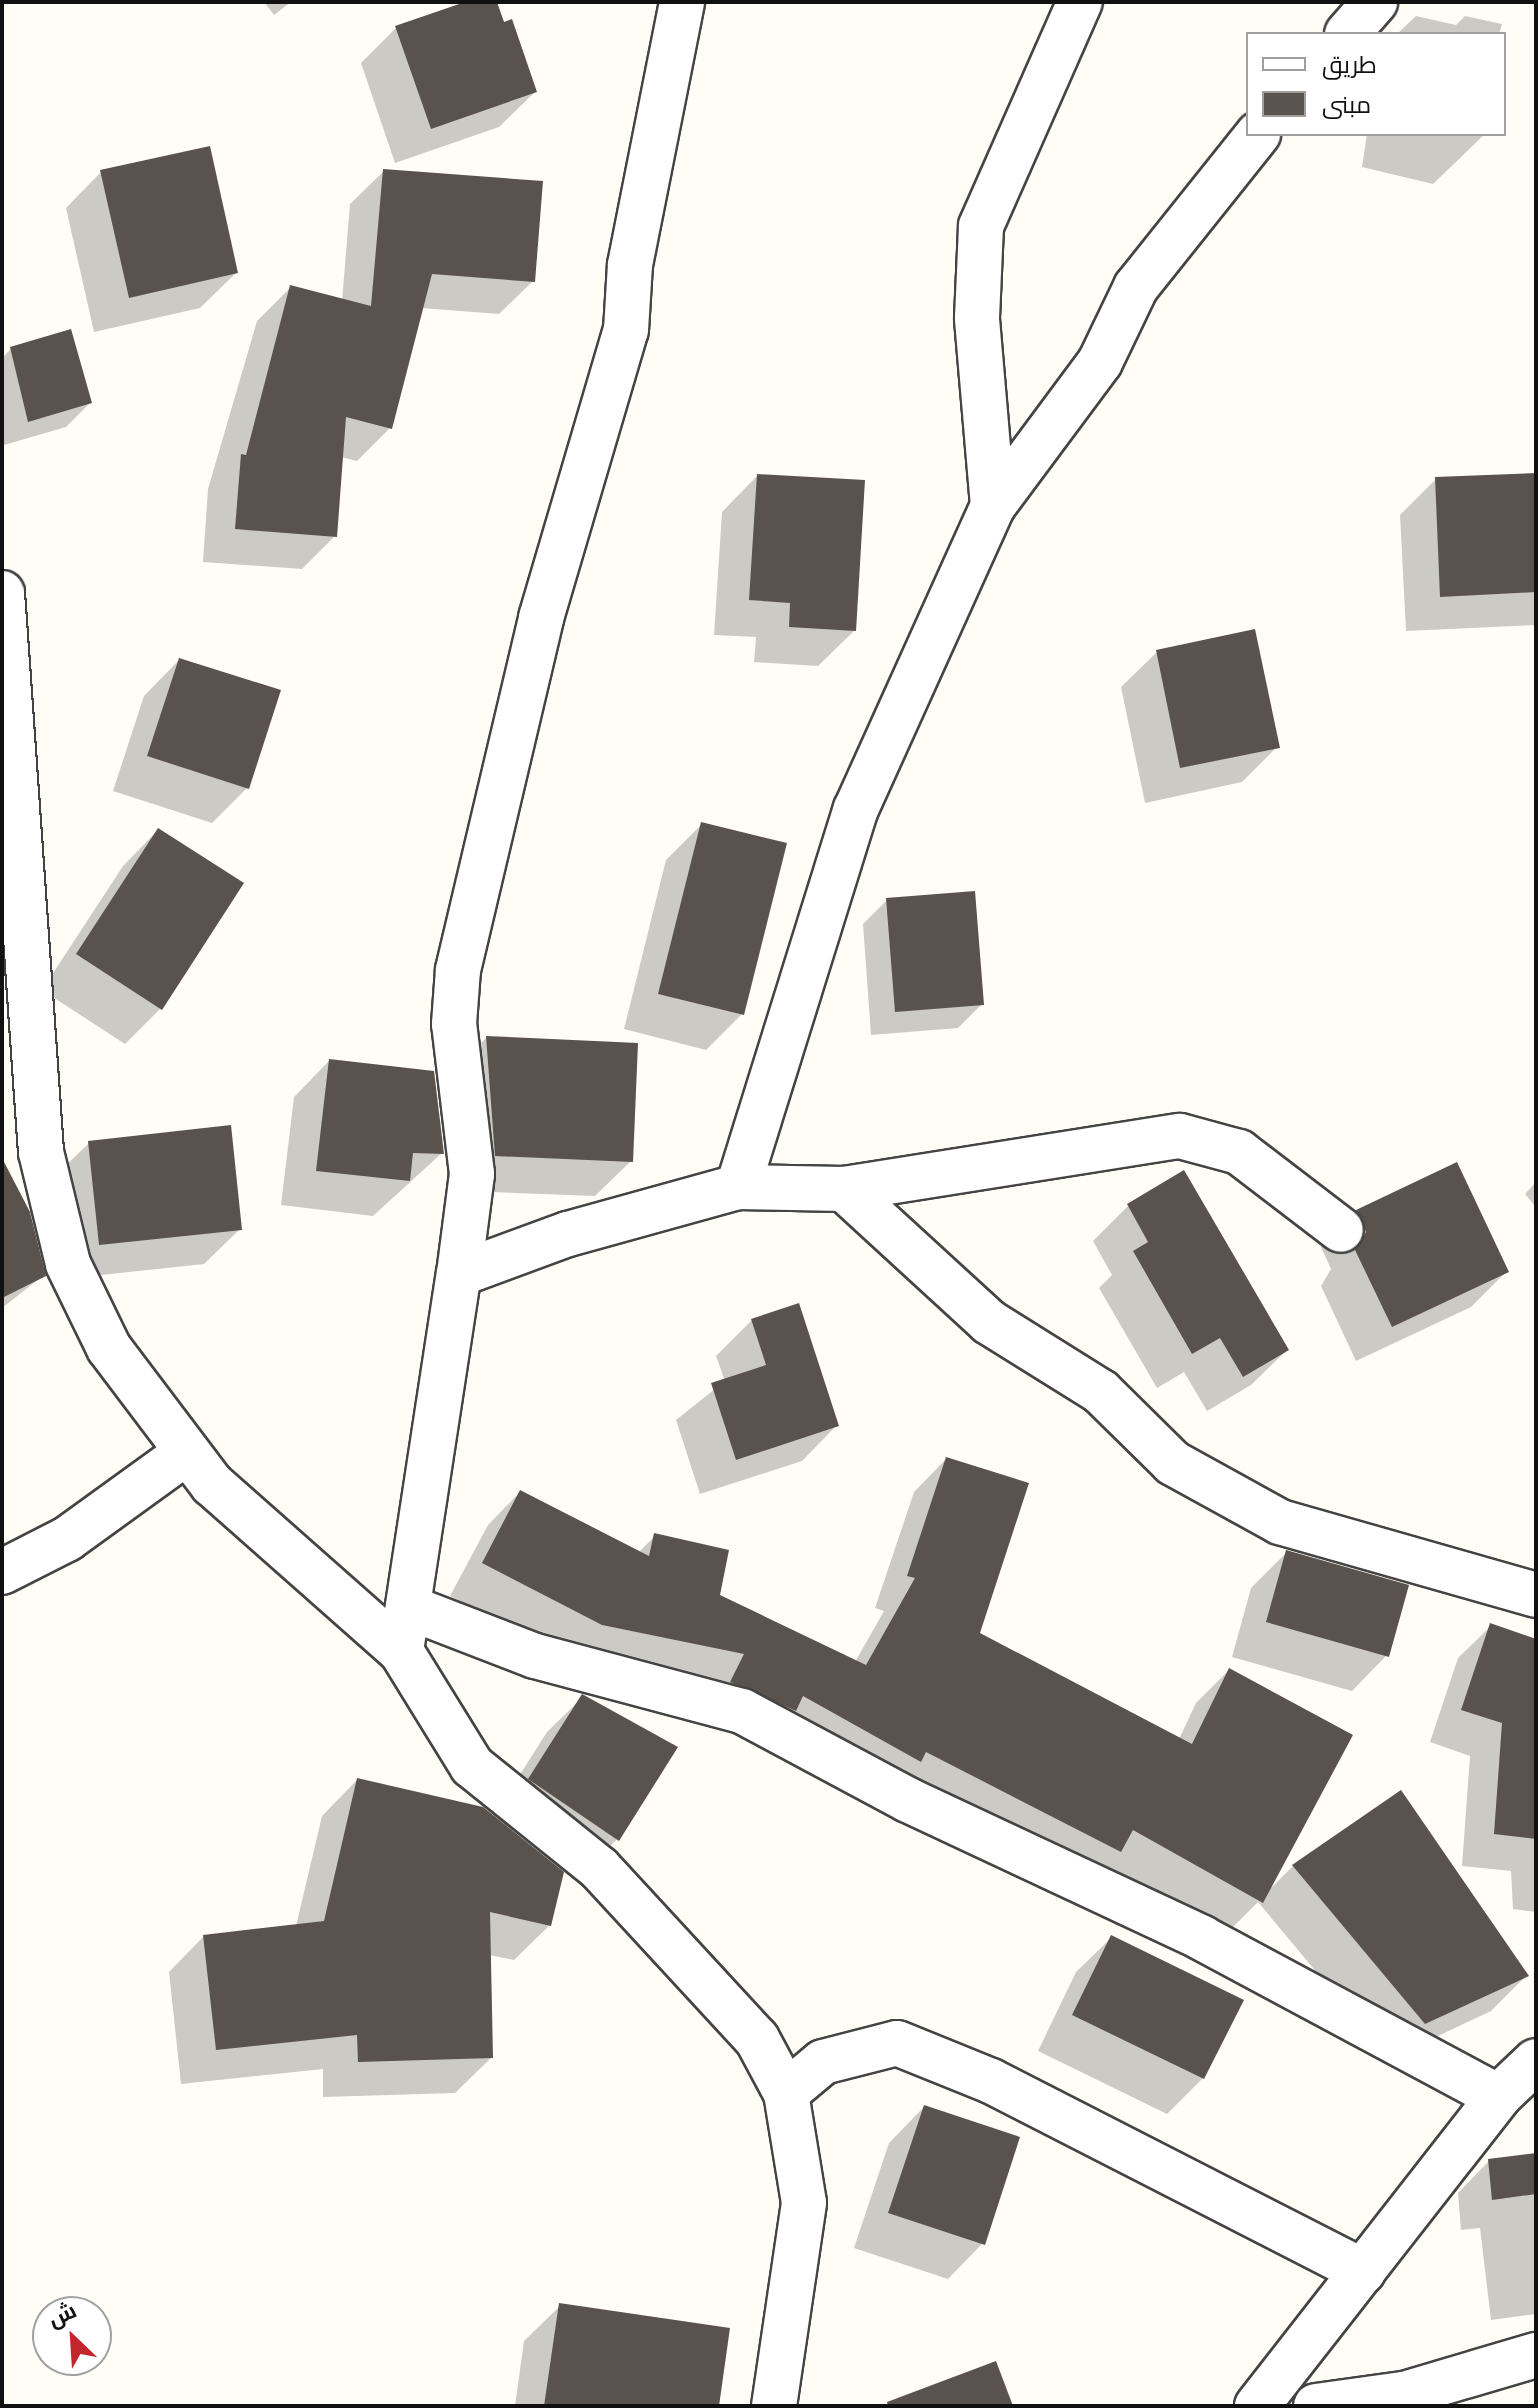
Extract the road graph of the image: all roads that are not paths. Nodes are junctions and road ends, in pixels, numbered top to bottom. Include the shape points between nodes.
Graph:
1 (682, 2) edge
2 (1080, 2) edge
3 (1375, 2) edge
4 (1349, 32) edge
5 (1256, 136) edge
6 (993, 506) junction
7 (3, 619) edge
8 (19, 1100) edge
9 (738, 1187) junction
10 (844, 1189) junction
11 (1341, 1230) dead end
12 (459, 1274) junction
13 (187, 1452) junction
14 (2, 1572) edge
15 (1536, 1595) edge
16 (408, 1607) junction
17 (401, 1651) junction
18 (1536, 2061) edge
19 (786, 2093) junction
20 (1498, 2097) junction
21 (1363, 2271) junction
22 (1536, 2355) edge
23 (774, 2406) edge
24 (1257, 2406) edge
25 (1316, 2406) edge

1 - 12 street via 630,265 626,330 541,618 458,970 454,1024 472,1174
2 - 6 street via 981,226 977,318
3 - 4 street
5 - 6 street via 1136,287 1100,362
6 - 9 street via 856,809
7 - 8 street
8 - 13 street via 68,1264 109,1348
9 - 10 street
9 - 12 street via 568,1234
10 - 11 street via 1180,1136 1239,1152
10 - 15 street via 989,1322 1101,1392 1173,1463 1280,1522
12 - 16 street
13 - 14 street via 67,1539
13 - 17 street via 212,1484
16 - 17 street
16 - 20 street via 535,1656 742,1711 908,1800 1202,1938
17 - 19 street via 472,1766 620,1889 757,2039
18 - 20 street
19 - 21 street via 823,2062 897,2043 991,2081
19 - 23 street via 804,2203
20 - 21 street
21 - 24 street
22 - 25 street via 1404,2394

